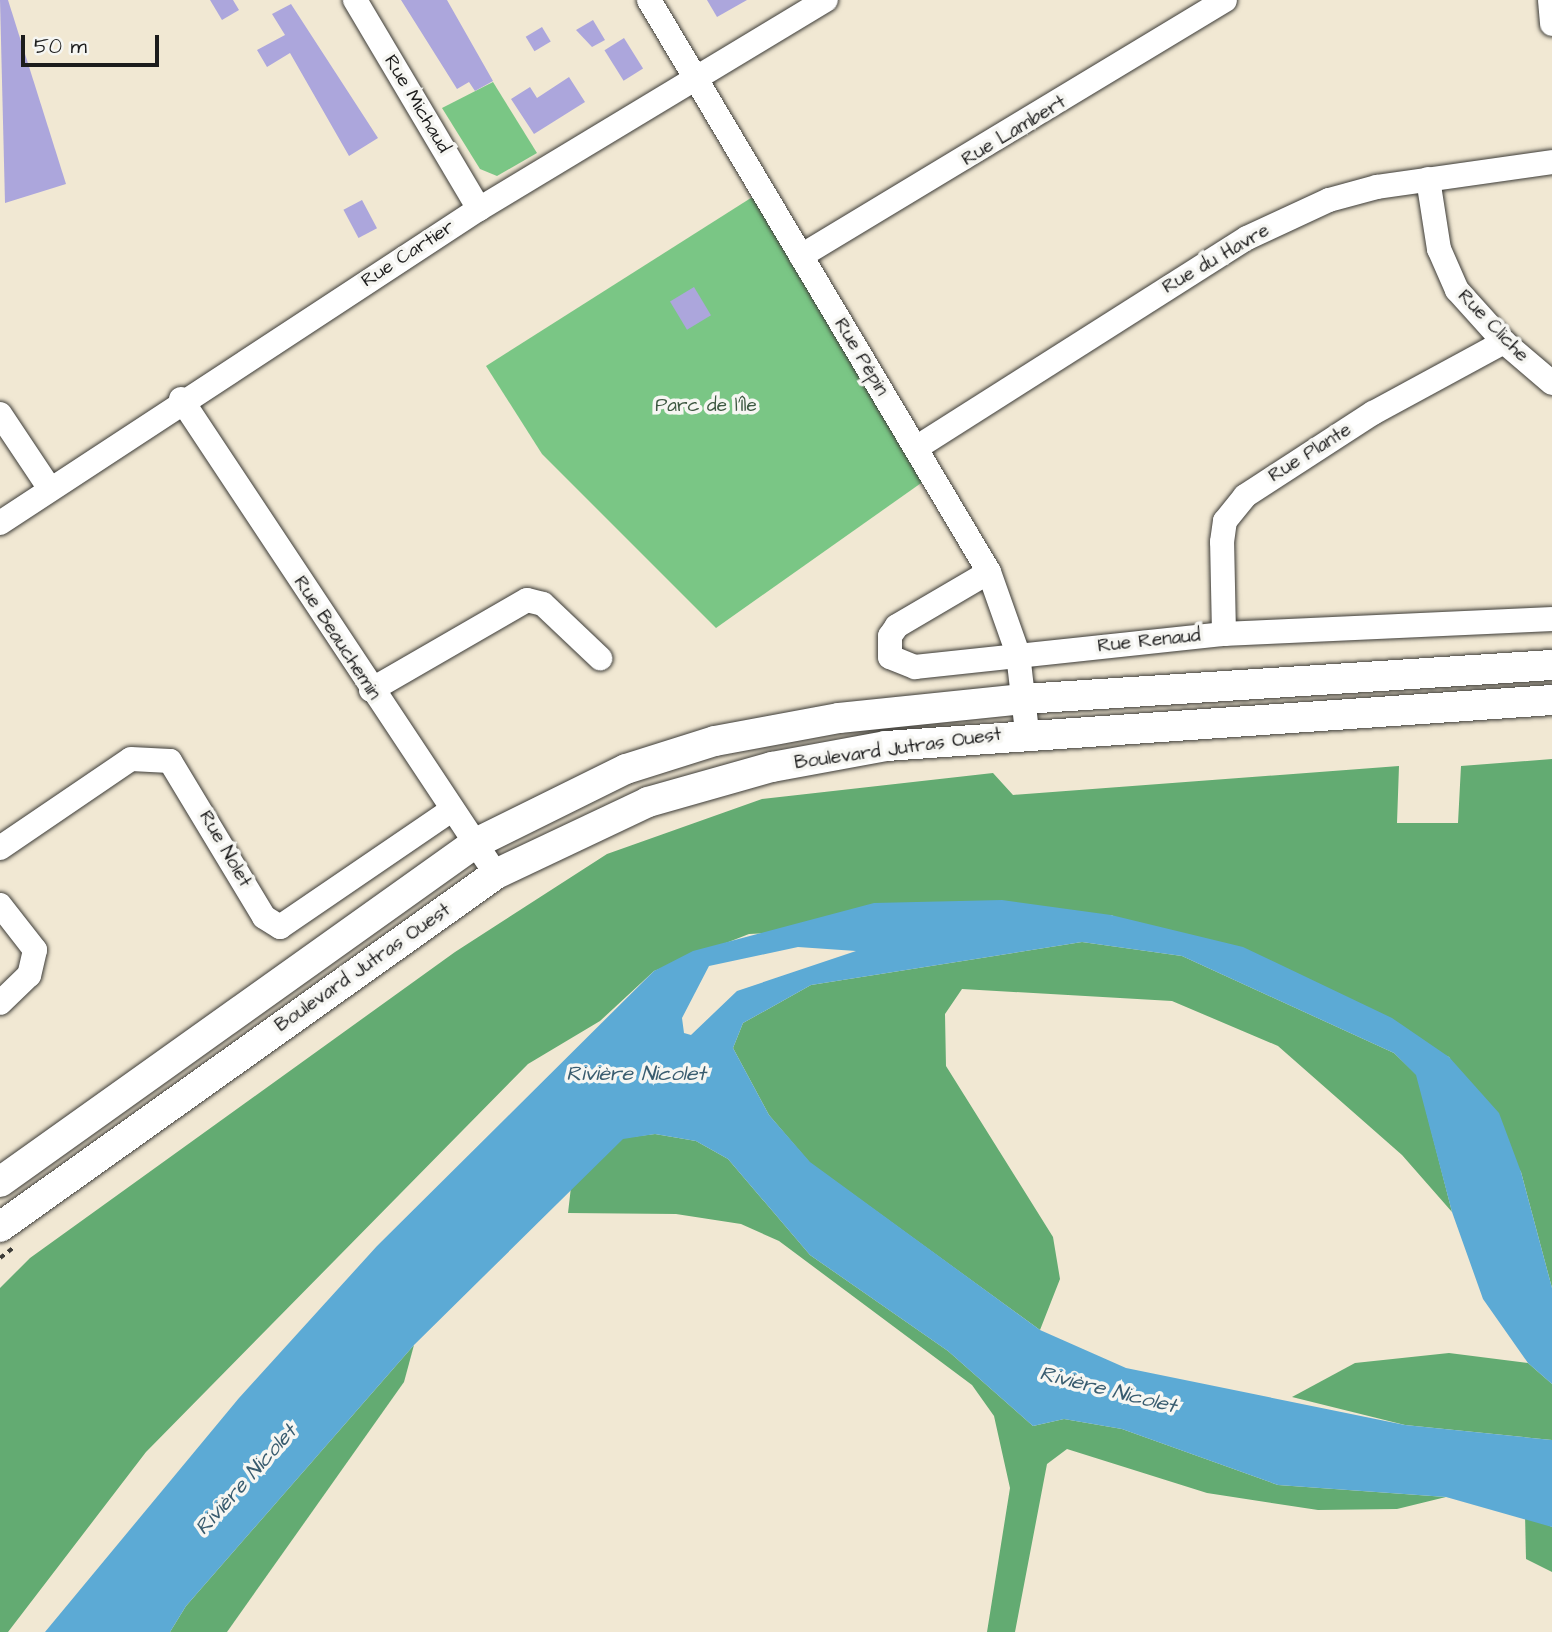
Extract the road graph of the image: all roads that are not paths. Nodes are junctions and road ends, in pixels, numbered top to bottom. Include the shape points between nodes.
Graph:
1 (355, 0) edge
2 (649, 0) edge
3 (826, 0) edge
4 (1225, 0) edge
5 (1550, 0) edge
6 (1552, 24) edge
7 (696, 82) junction
8 (1552, 162) edge
9 (1429, 178) junction
10 (479, 209) junction
11 (801, 256) junction
12 (1504, 342) junction
13 (1552, 383) edge
14 (181, 399) junction
15 (0, 414) edge
16 (916, 448) junction
17 (50, 489) junction
18 (0, 523) edge
19 (989, 572) junction
20 (1552, 620) edge
21 (1224, 634) junction
22 (1018, 654) junction
23 (600, 657) dead end
24 (1552, 665) edge
25 (372, 690) junction
26 (1023, 699) junction
27 (1552, 700) edge
28 (1027, 732) junction
29 (450, 811) junction
30 (474, 844) junction
31 (0, 848) edge
32 (496, 874) junction
33 (0, 905) edge
34 (0, 1003) edge
35 (0, 1182) edge
36 (11, 1234) edge

1 - 10 street, Rue Michaud
2 - 7 street, Rue Pépin
3 - 7 street, Rue Cartier
4 - 11 street, Rue Lambert
5 - 6 street
7 - 10 street, Rue Cartier
7 - 11 street, Rue Pépin
8 - 9 street, Rue du Havre
9 - 12 street, Rue Cliche via 1445,269
9 - 16 street, Rue du Havre via 1329,200 1247,238
10 - 14 street, Rue Cartier
11 - 16 street, Rue Pépin
12 - 13 street, Rue Cliche
12 - 21 street, Rue Plante via 1374,413 1245,496 1225,521
14 - 17 street, Rue Cartier
14 - 25 street, Rue Beauchemin
15 - 17 street
16 - 19 street, Rue Pépin
17 - 18 street, Rue Cartier
19 - 22 street, Rue Pépin
19 - 22 street, Rue Renaud via 897,626 890,636 890,657 915,667
20 - 21 street, Rue Renaud
21 - 22 street, Rue Renaud
22 - 26 street, Rue Pépin
23 - 25 street via 543,604 527,600
24 - 26 main road, Boulevard Jutras Ouest
25 - 29 street, Rue Beauchemin
26 - 28 street, Rue Pépin
26 - 30 main road, Boulevard Jutras Ouest via 839,718 715,741 570,792
27 - 28 main road, Boulevard Jutras Ouest
28 - 32 main road, Boulevard Jutras Ouest via 833,754 722,779 603,820
29 - 30 street, Rue Beauchemin
29 - 31 street, Rue Nolet via 280,927 264,918 177,770 162,758 131,759
30 - 32 street, Rue Beauchemin
30 - 35 main road, Boulevard Jutras Ouest
32 - 36 main road, Boulevard Jutras Ouest
33 - 34 street via 35,950 29,975

